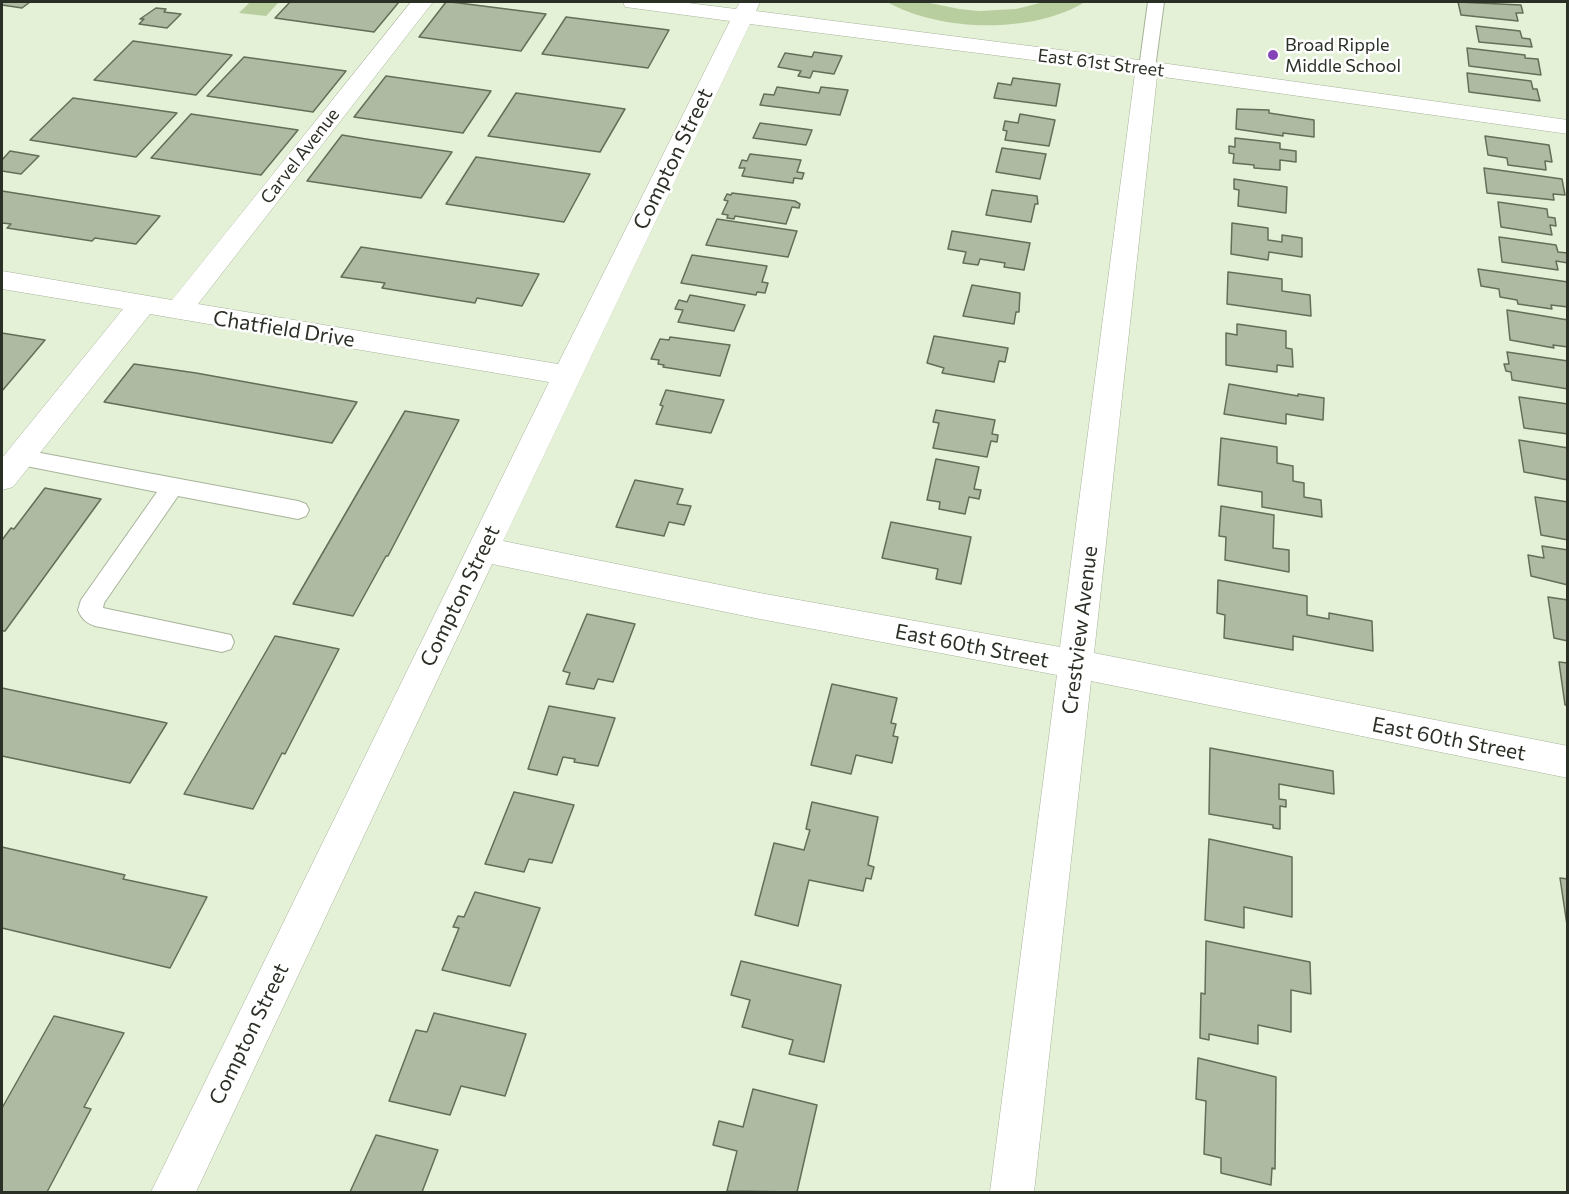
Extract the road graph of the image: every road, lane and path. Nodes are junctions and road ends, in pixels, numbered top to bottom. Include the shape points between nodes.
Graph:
1 (422, 2) edge
2 (633, 2) edge
3 (1156, 2) edge
4 (693, 5) edge
5 (746, 9) edge
6 (1147, 68) junction
7 (1568, 127) edge
8 (2, 280) edge
9 (142, 305) junction
10 (178, 311) junction
11 (567, 375) junction
12 (10, 468) edge
13 (172, 486) junction
14 (298, 510) dead end
15 (483, 550) junction
16 (222, 642) dead end
17 (1076, 664) junction
18 (1568, 762) edge
19 (173, 1192) edge
20 (1012, 1192) edge

1 - 10 street, Carvel Avenue
2 - 4 street, East 61st Street
3 - 6 lane
4 - 5 street, East 61st Street
5 - 6 street, East 61st Street
5 - 11 street, Compton Street
6 - 7 street, East 61st Street
6 - 17 street, Crestview Avenue
8 - 9 street, Chatfield Drive
9 - 10 street, Chatfield Drive
9 - 12 street
10 - 11 street, Chatfield Drive
11 - 15 street, Compton Street
12 - 13 lane
13 - 14 lane
13 - 16 lane via 93,600 90,610 95,616
15 - 17 street, East 60th Street
15 - 19 street, Compton Street
17 - 18 street, East 60th Street
17 - 20 street, Crestview Avenue

